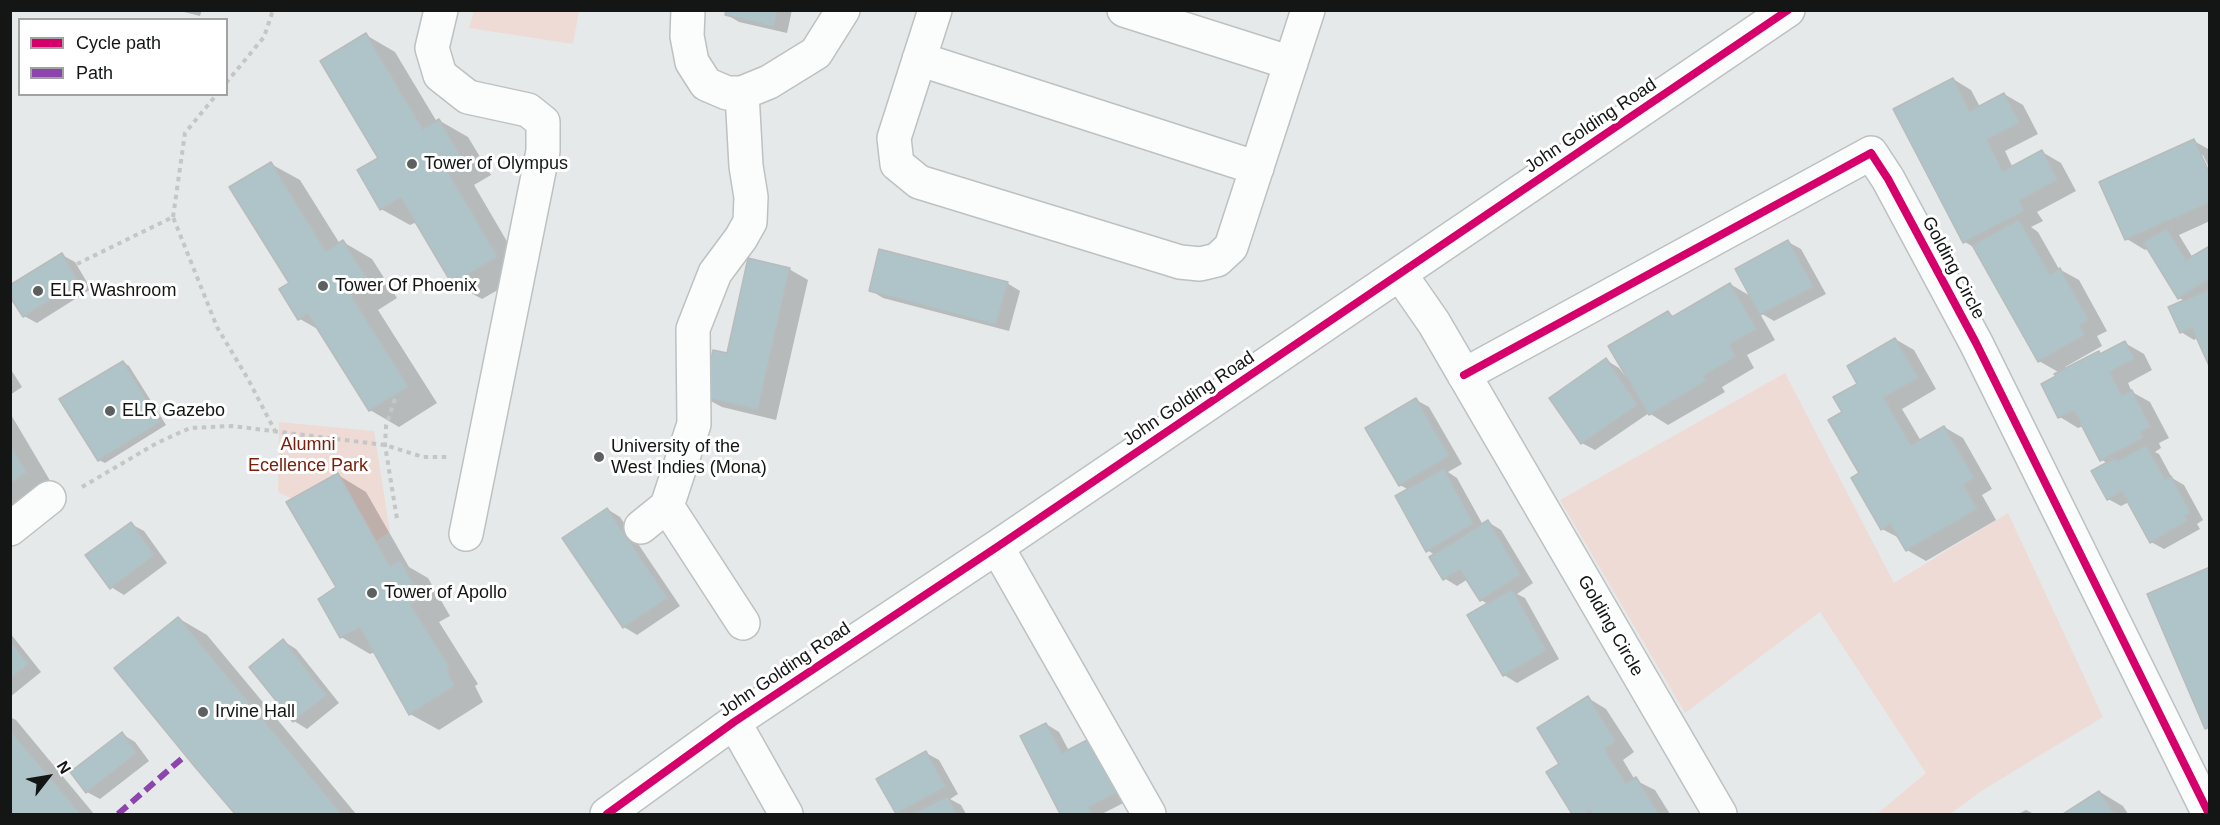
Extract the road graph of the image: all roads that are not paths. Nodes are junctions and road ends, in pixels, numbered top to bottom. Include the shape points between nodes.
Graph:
1 (441, 10) edge
2 (688, 10) edge
3 (843, 10) edge
4 (935, 10) edge
5 (1124, 10) edge
6 (1308, 10) edge
7 (1788, 10) edge
8 (919, 59) junction
9 (1291, 63) junction
10 (742, 93) junction
11 (1257, 168) junction
12 (1400, 274) junction
13 (1464, 375) junction
14 (49, 498) road end
15 (667, 506) junction
16 (641, 527) dead end
17 (10, 529) edge
18 (466, 534) dead end
19 (997, 547) junction
20 (743, 622) dead end
21 (734, 722) junction
22 (607, 814) edge
23 (786, 814) edge
24 (1149, 814) edge
25 (1720, 814) edge
26 (2209, 814) edge

1 - 18 street via 432,48 440,75 468,97 528,110 543,122 543,151
2 - 10 street via 692,62 706,84 727,93
3 - 10 street via 816,52 769,82
4 - 8 street
5 - 9 street
6 - 9 street
7 - 12 street, John Golding Road
8 - 11 street
8 - 11 street via 894,138 897,164 919,182 1180,262 1200,264 1217,260 1231,247
9 - 11 street
10 - 15 street via 750,222 715,273 693,329 694,424
12 - 13 street, Golding Circle
12 - 19 street, John Golding Road
13 - 25 street, Golding Circle
13 - 26 street, Golding Circle via 1870,153 1888,179 1976,343
14 - 17 street
15 - 16 street
15 - 20 street
19 - 21 street, John Golding Road
19 - 24 street
21 - 22 street, John Golding Road
21 - 23 street

